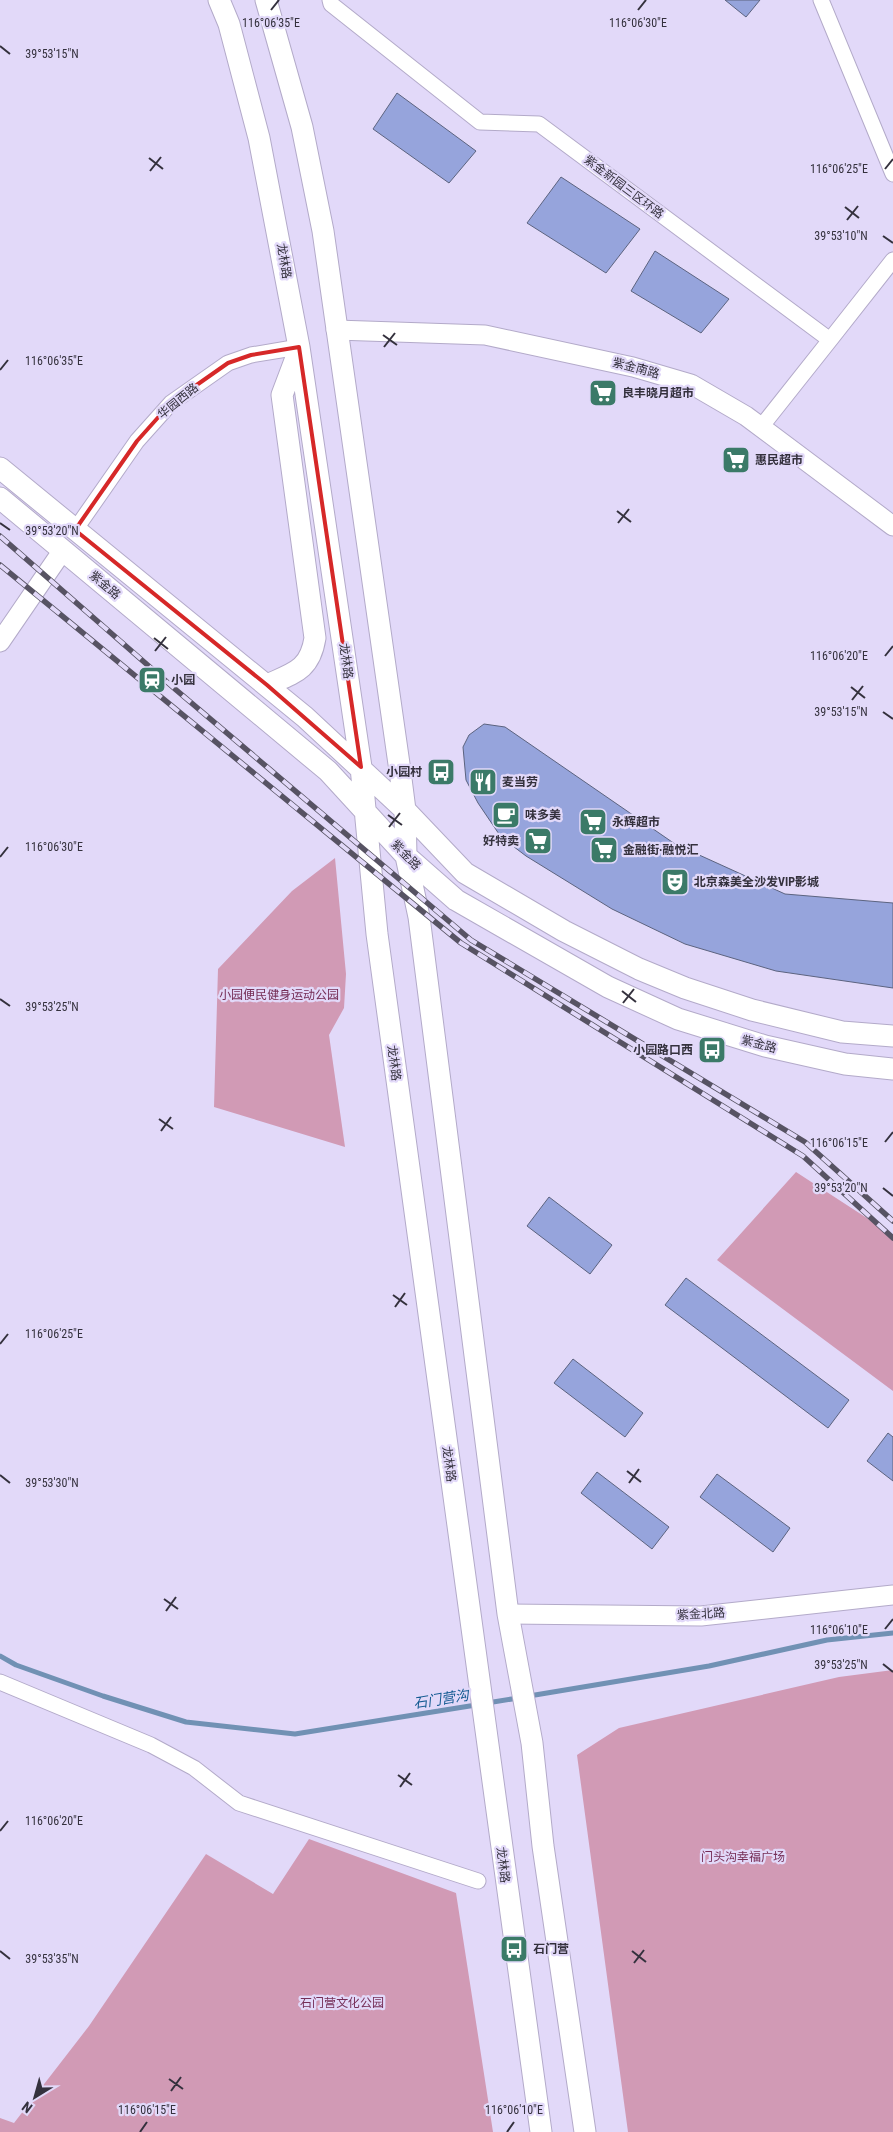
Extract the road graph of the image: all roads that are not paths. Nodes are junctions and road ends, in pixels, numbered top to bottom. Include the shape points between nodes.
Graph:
1 (219, 0) edge
2 (266, 0) edge
3 (330, 0) edge
4 (821, 0) edge
5 (893, 174) edge
6 (893, 260) edge
7 (336, 330) junction
8 (830, 340) junction
9 (300, 347) junction
10 (761, 427) junction
11 (0, 468) edge
12 (0, 498) edge
13 (893, 526) edge
14 (75, 530) junction
15 (63, 550) junction
16 (0, 642) edge
17 (267, 685) junction
18 (361, 768) junction
19 (364, 809) junction
20 (405, 810) junction
21 (406, 856) junction
22 (893, 1036) edge
23 (893, 1069) edge
24 (893, 1595) edge
25 (508, 1614) junction
26 (0, 1682) edge
27 (478, 1881) dead end
28 (541, 2132) edge
29 (585, 2132) edge

1 - 9 main road, 龙林路 via 229,24 259,138
2 - 7 main road via 302,127 323,231
3 - 8 street, 紫金新园三区环路 via 480,122 539,124
4 - 5 street
6 - 8 street
7 - 10 street, 紫金南路 via 485,335 574,352 692,384
7 - 20 main road
8 - 10 street
9 - 14 street, 华园西路 via 252,354 228,363 171,403 137,441
9 - 17 main road via 282,394 315,638 307,663 295,673
9 - 18 main road, 龙林路
10 - 13 street, 紫金南路
11 - 14 main road, 紫金路
12 - 15 main road, 紫金路
14 - 17 main road, 紫金路
15 - 16 street
15 - 19 main road, 紫金路 via 328,771
17 - 18 main road, 紫金路
18 - 19 main road, 龙林路
18 - 20 main road, 紫金路
19 - 21 main road, 紫金路
19 - 28 main road, 龙林路 via 373,909
20 - 21 main road
20 - 22 main road, 紫金路 via 465,873 564,931 639,969 752,1010 842,1032
21 - 23 main road, 紫金路 via 456,900 599,982 678,1019 783,1050 845,1064
21 - 25 main road via 419,917
24 - 25 street, 紫金北路 via 701,1616
25 - 29 main road via 532,1743 543,1846
26 - 27 street via 151,1745 194,1768 239,1803

